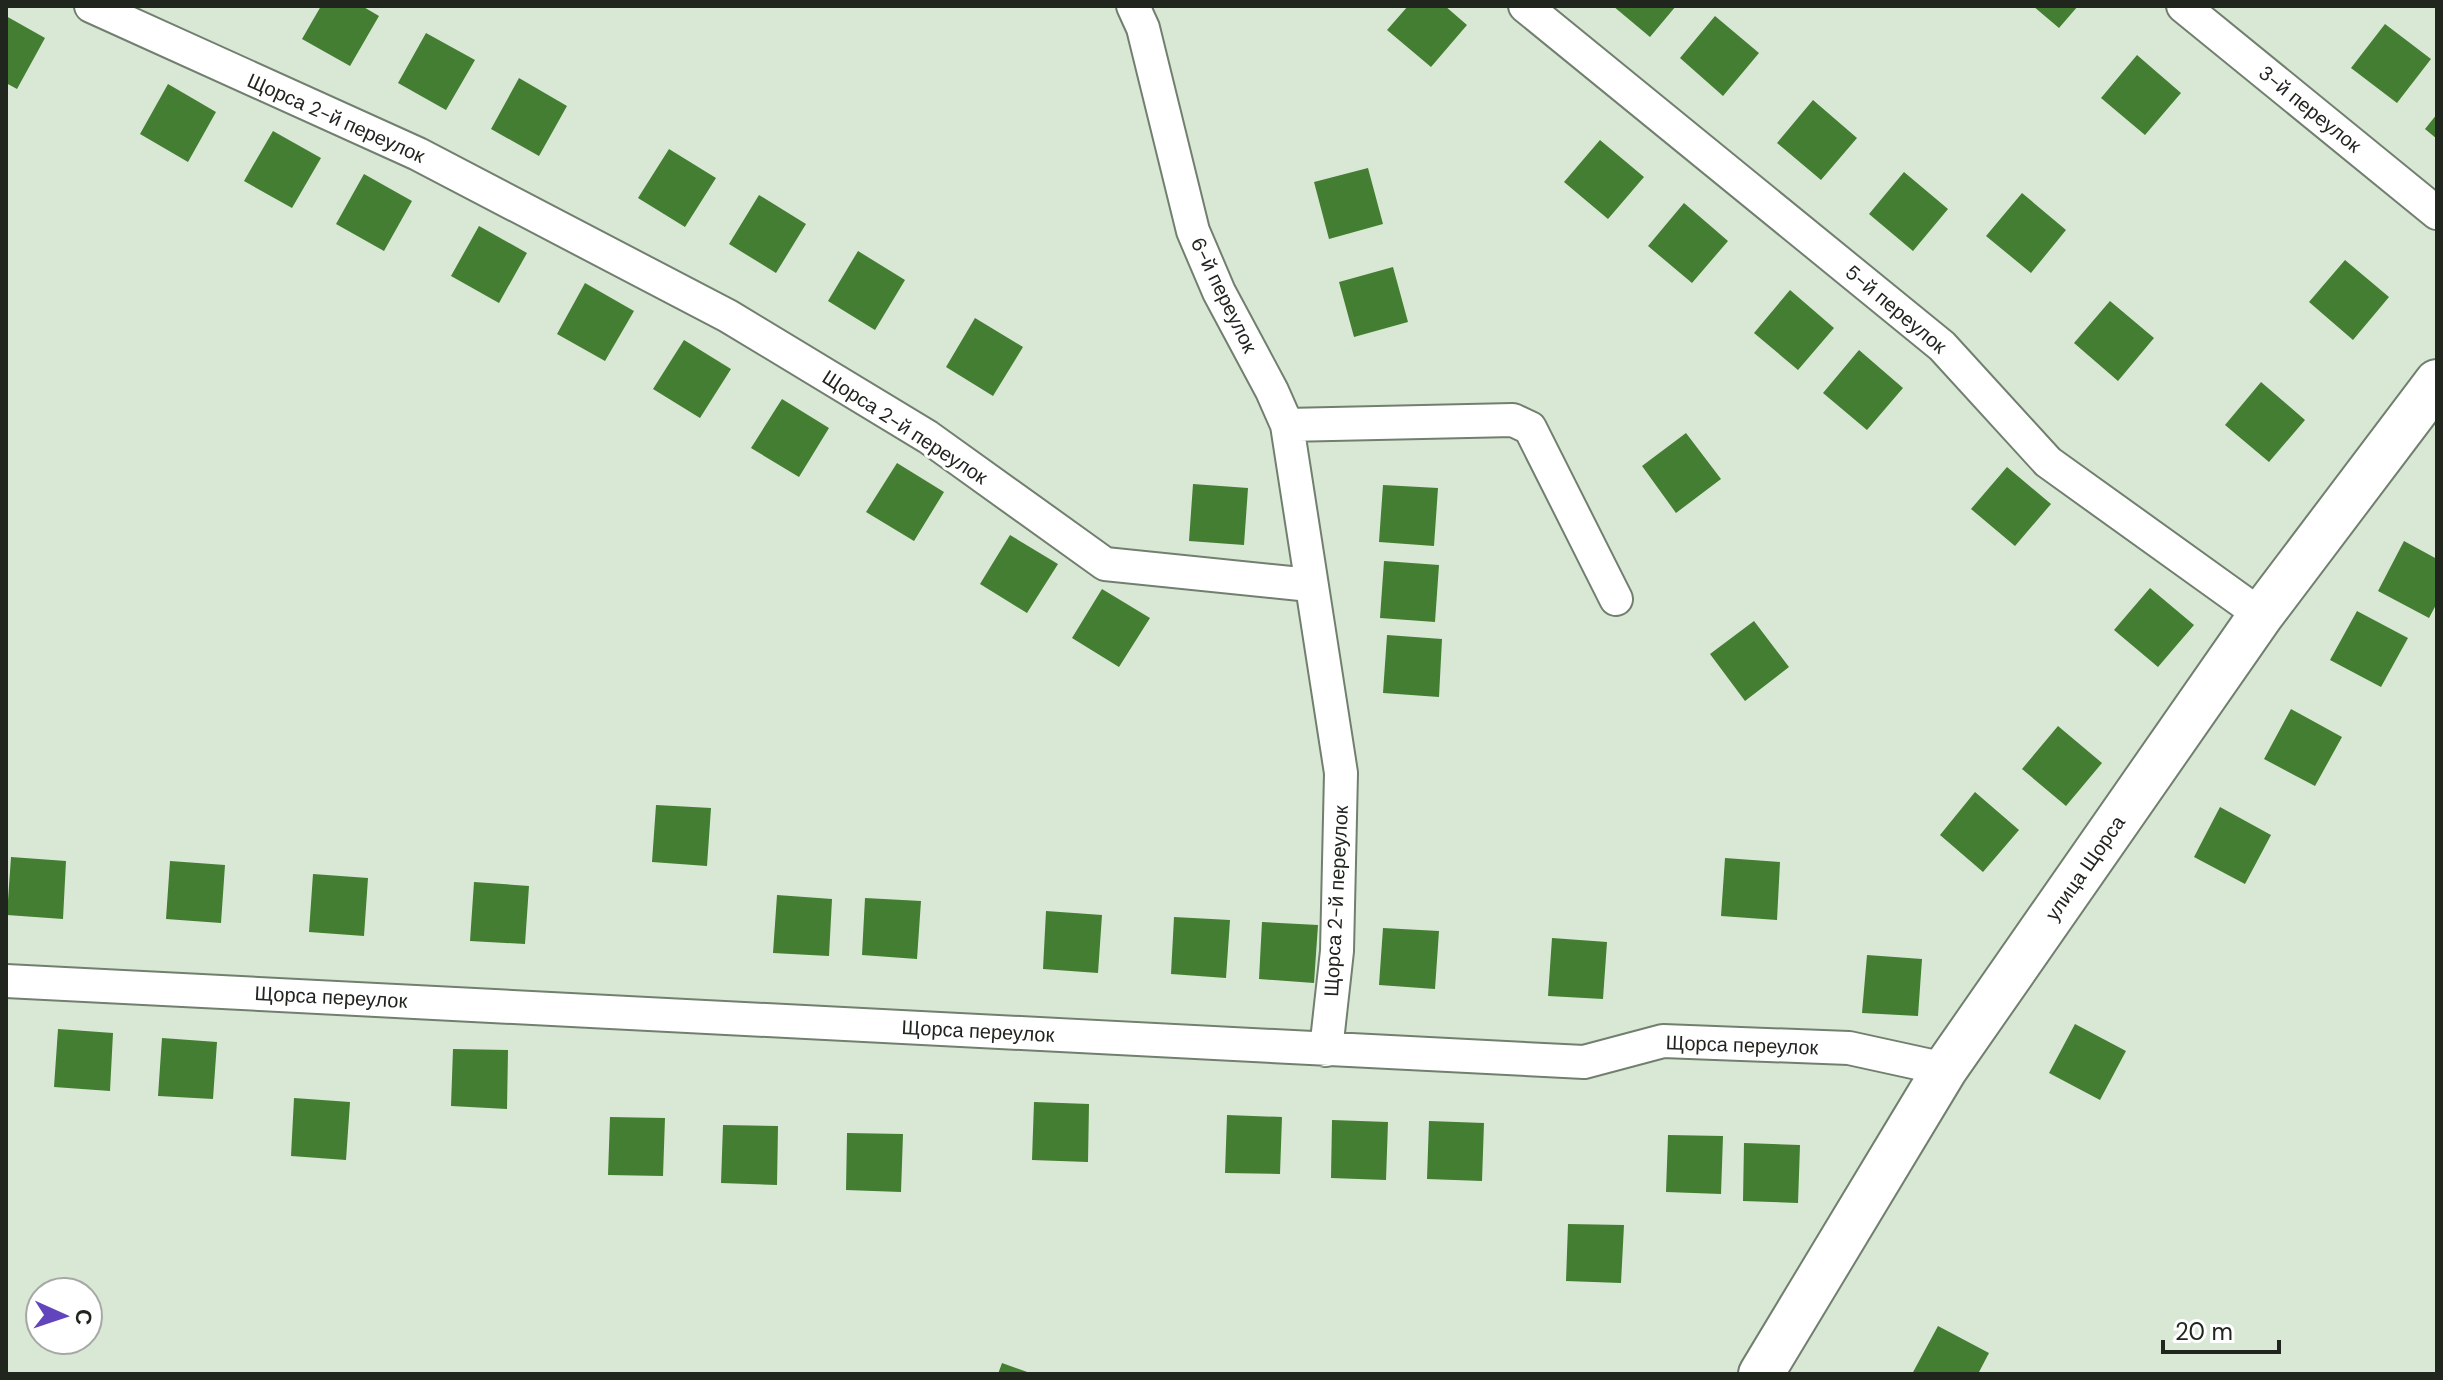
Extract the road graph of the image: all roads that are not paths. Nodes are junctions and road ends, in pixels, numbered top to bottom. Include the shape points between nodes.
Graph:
1 (91, 6) edge
2 (1133, 6) edge
3 (1525, 6) edge
4 (2183, 6) edge
5 (2437, 213) edge
6 (2437, 382) edge
7 (1287, 425) junction
8 (1310, 585) junction
9 (1616, 599) dead end
10 (2261, 615) junction
11 (6, 981) edge
12 (1326, 1050) junction
13 (1945, 1069) junction
14 (1761, 1374) edge

1 - 8 street, Щорса 2-й переулок via 418,154 728,316 928,437 1105,564
2 - 7 street, 6-й переулок via 1193,231
3 - 10 street, 5-й переулок via 1942,346 2048,462
4 - 5 street, 3-й переулок
6 - 10 street, улица Щорса
7 - 8 street, 6-й переулок
7 - 9 street via 1513,420 1530,428
8 - 12 street, Щорса 2-й переулок via 1341,773 1337,951
10 - 13 street, улица Щорса
11 - 12 street, Щорса переулок
12 - 13 street, Щорса переулок via 1584,1062 1663,1041 1753,1043 1849,1048
13 - 14 street, улица Щорса

